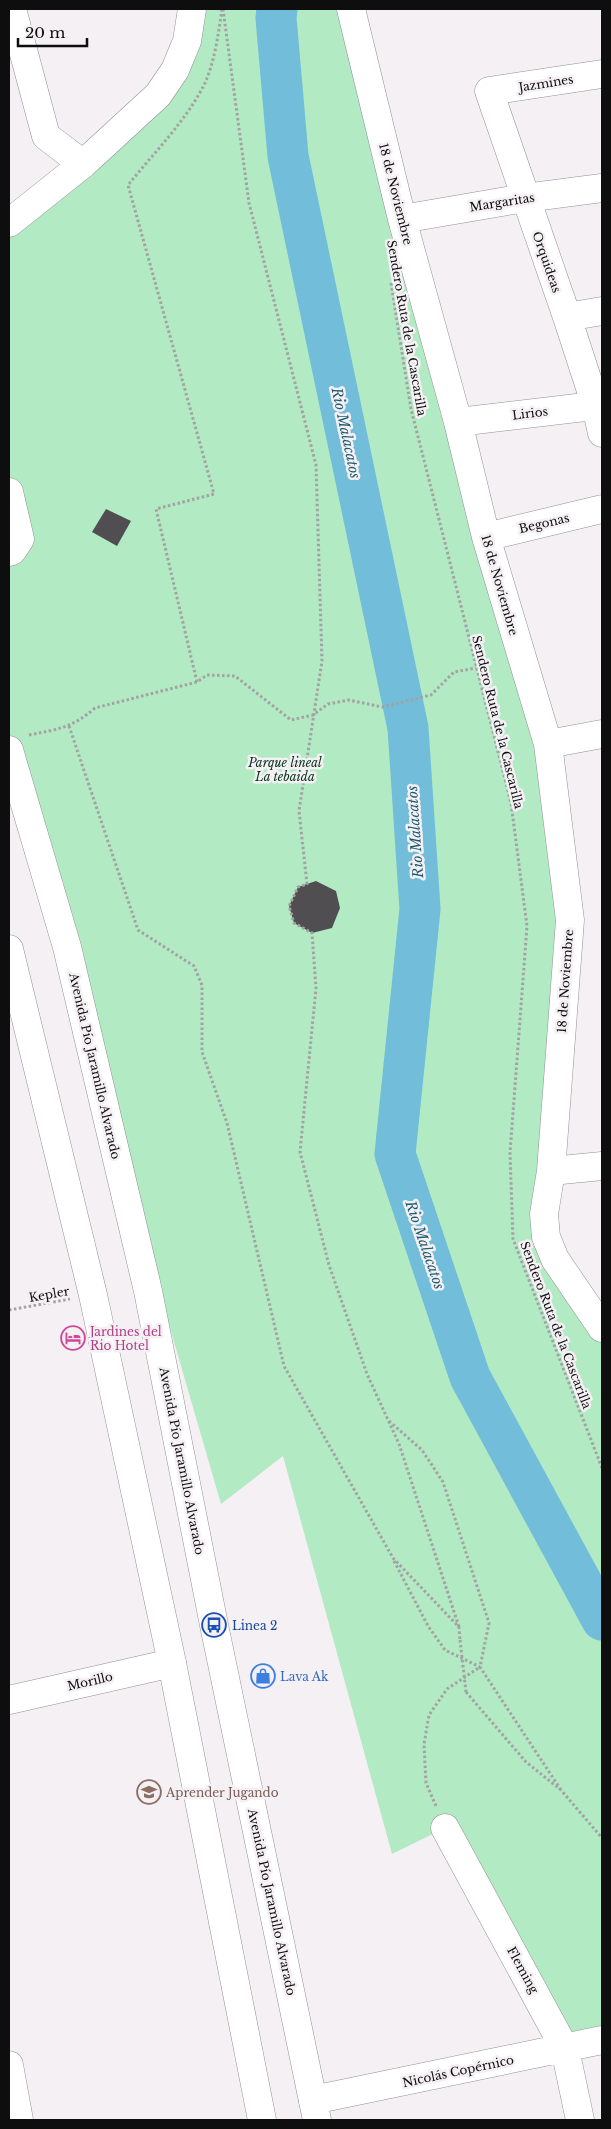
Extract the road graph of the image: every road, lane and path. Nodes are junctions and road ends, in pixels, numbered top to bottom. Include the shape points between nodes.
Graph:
1 (12, 9) edge
2 (192, 9) edge
3 (222, 9) edge
4 (351, 9) edge
5 (602, 74) edge
6 (489, 91) joint
7 (83, 164) junction
8 (602, 188) edge
9 (525, 198) junction
10 (402, 218) junction
11 (9, 223) edge
12 (390, 278) dead end
13 (602, 311) edge
14 (566, 317) junction
15 (599, 405) edge
16 (458, 422) junction
17 (602, 433) edge
18 (9, 492) edge
19 (602, 509) edge
20 (486, 537) junction
21 (9, 552) edge
22 (476, 668) junction
23 (197, 682) junction
24 (313, 715) junction
25 (69, 726) junction
26 (602, 734) edge
27 (17, 743) edge
28 (548, 744) junction
29 (9, 949) edge
30 (602, 1166) edge
31 (551, 1171) junction
32 (93, 1295) junction
33 (9, 1310) edge
34 (600, 1320) edge
35 (388, 1420) junction
36 (602, 1468) edge
37 (393, 1558) junction
38 (459, 1627) junction
39 (172, 1663) junction
40 (480, 1667) junction
41 (9, 1700) edge
42 (561, 1790) junction
43 (445, 1828) joint
44 (602, 1838) edge
45 (602, 2040) edge
46 (566, 2049) junction
47 (9, 2065) edge
48 (315, 2110) edge
49 (19, 2120) edge
50 (259, 2120) edge
51 (580, 2120) edge

1 - 7 street via 46,136
2 - 7 street via 187,41 175,70 158,95
3 - 23 path via 216,51 203,86 183,117 128,184 214,494 156,509
3 - 24 path via 249,203 316,465 322,662
4 - 10 street, 18 de Noviembre
5 - 6 street, Jazmines
6 - 9 street, Orquideas
7 - 11 street
8 - 9 street, Margaritas
9 - 10 street, Margaritas
9 - 14 street, Orquideas
10 - 16 street, 18 de Noviembre
12 - 22 path, Sendero Ruta de la Cascarilla via 411,408
13 - 14 street
14 - 15 street, Orquideas
15 - 16 street, Lirios
15 - 17 street, Orquideas
16 - 20 street, 18 de Noviembre
18 - 21 street via 20,539
19 - 20 street, Begonas
20 - 28 street, 18 de Noviembre
22 - 24 path via 454,672 431,695 382,707 349,700 328,704
22 - 36 path, Sendero Ruta de la Cascarilla via 511,803 527,926 510,1153 513,1238
23 - 24 path via 207,675 235,676 290,720
23 - 25 path via 95,708
24 - 35 path via 299,811 307,884 298,887 289,906 294,923 312,933 316,988 300,1152 328,1265 367,1374
25 - 27 path
25 - 37 path via 138,930 194,966 202,985 202,1052 227,1122 284,1366
26 - 28 street
27 - 48 street, Avenida Pío Jaramillo Alvarado via 148,1291
28 - 31 street, 18 de Noviembre via 570,920
29 - 32 street
30 - 31 street
31 - 34 street, 18 de Noviembre via 544,1214 546,1237 555,1259
32 - 33 path, Kepler
32 - 39 street
35 - 38 path via 399,1444
35 - 40 path via 422,1450 443,1482 489,1623
37 - 38 path
37 - 40 path via 428,1626 445,1650
38 - 42 path, bridge via 466,1692 526,1762
39 - 41 street, Morillo
39 - 50 street
40 - 42 path
40 - 43 path via 447,1689 430,1715 424,1744 426,1783
42 - 44 path
43 - 46 street, Fleming
45 - 46 street, Nicolás Copérnico
46 - 48 street, Nicolás Copérnico
46 - 51 street, Fleming
47 - 49 street

